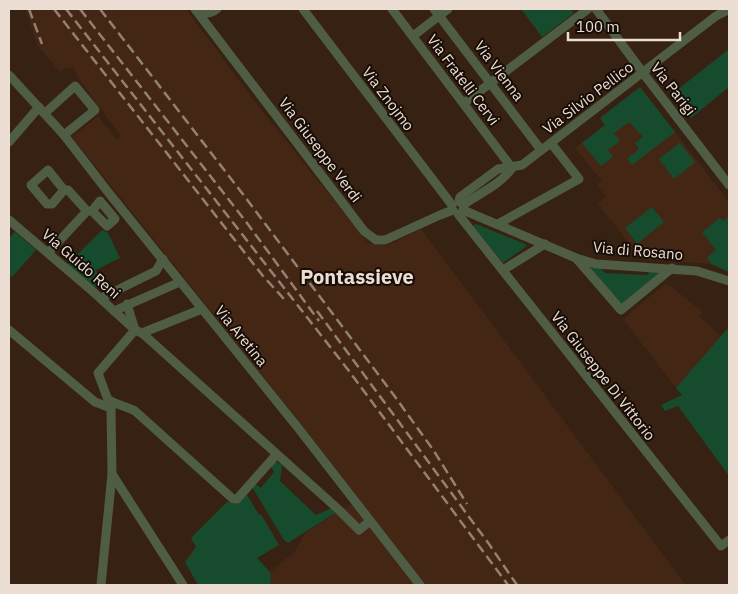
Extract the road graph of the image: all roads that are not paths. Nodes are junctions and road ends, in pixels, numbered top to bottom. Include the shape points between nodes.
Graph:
1 (196, 9) edge
2 (303, 9) edge
3 (392, 9) edge
4 (448, 9) edge
5 (588, 9) edge
6 (596, 9) edge
7 (728, 10) edge
8 (214, 11) edge
9 (437, 12) edge
10 (208, 25) junction
11 (413, 36) junction
12 (643, 73) junction
13 (9, 75) edge
14 (490, 84) junction
15 (464, 103) junction
16 (42, 110) junction
17 (64, 135) junction
18 (10, 140) edge
19 (551, 143) junction
20 (542, 150) junction
21 (512, 168) junction
22 (729, 185) edge
23 (64, 190) dead end
24 (458, 208) junction
25 (9, 220) edge
26 (498, 224) junction
27 (545, 244) junction
28 (48, 252) junction
29 (576, 258) junction
30 (163, 259) junction
31 (672, 268) junction
32 (503, 270) junction
33 (729, 281) edge
34 (180, 282) junction
35 (100, 298) junction
36 (127, 304) junction
37 (202, 309) junction
38 (114, 311) junction
39 (9, 330) edge
40 (138, 332) junction
41 (110, 404) junction
42 (276, 454) junction
43 (112, 474) junction
44 (370, 521) junction
45 (729, 540) edge
46 (101, 585) edge
47 (183, 585) edge
48 (420, 585) edge

1 - 8 street via 204,13
1 - 10 street, Via Giuseppe Verdi
2 - 24 street, Via Znojmo
3 - 11 street, Via Fratelli Cervi
4 - 9 street
5 - 14 street
6 - 12 street, Via Parigi
7 - 12 street, Via Silvio Pellico
8 - 10 street
9 - 11 street
9 - 14 street, Via Vienna
10 - 24 street, Via Giuseppe Verdi via 364,231 376,240 385,240
11 - 15 street, Via Fratelli Cervi
12 - 19 street, Via Silvio Pellico
12 - 22 street, Via Parigi
13 - 16 street, Via Aretina
14 - 15 street
14 - 20 street, Via Vienna
15 - 21 street, Via Fratelli Cervi
16 - 17 street, Via Aretina
16 - 17 street via 75,86 94,110
16 - 18 street
17 - 30 street, Via Aretina
19 - 20 street, Via Silvio Pellico
19 - 26 street via 579,179
20 - 21 street, Via Silvio Pellico via 522,165
21 - 24 street, Via Silvio Pellico via 498,183
23 - 28 street via 68,190 90,211
24 - 26 street, Via di Rosano
24 - 32 street, Via Giuseppe Di Vittorio
25 - 28 street, Via Guido Reni
26 - 27 street, Via di Rosano
27 - 29 street, Via di Rosano
27 - 32 street
28 - 35 street, Via Guido Reni
29 - 31 street, Via di Rosano via 596,264
29 - 31 street via 621,310
30 - 34 street, Via Aretina
30 - 35 street via 156,271
31 - 33 street, Via di Rosano via 698,271
32 - 45 street, Via Giuseppe Di Vittorio via 720,546
34 - 36 street
34 - 37 street, Via Aretina
35 - 38 street, Via Guido Reni
36 - 38 street
36 - 40 street
37 - 40 street
37 - 44 street, Via Aretina
38 - 40 street, Via Guido Reni
39 - 41 street via 95,402
40 - 41 street via 98,373
40 - 42 street, Via Guido Reni
41 - 42 street via 135,411 233,499 237,499
41 - 43 street
42 - 44 street, Via Guido Reni via 359,530
43 - 46 street
43 - 47 street
44 - 48 street, Via Aretina

